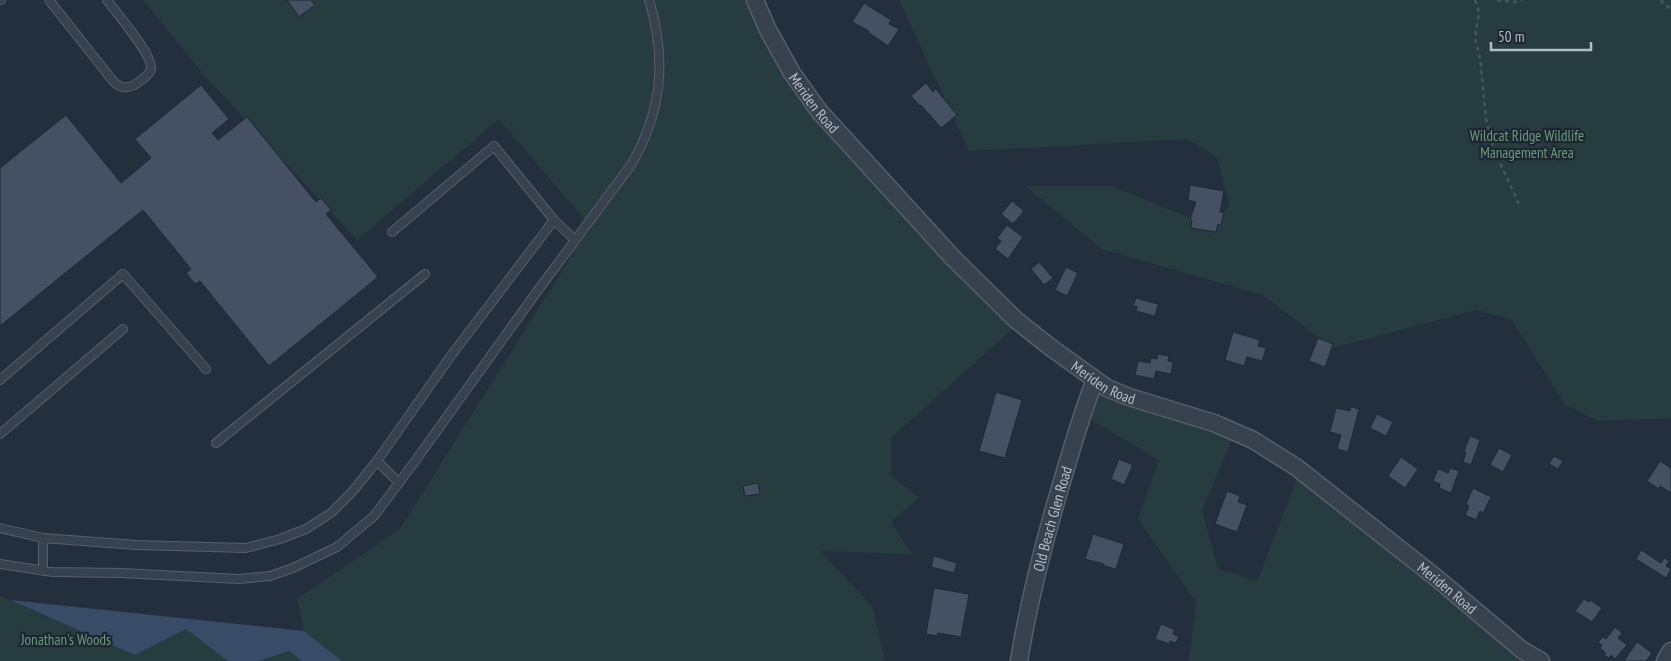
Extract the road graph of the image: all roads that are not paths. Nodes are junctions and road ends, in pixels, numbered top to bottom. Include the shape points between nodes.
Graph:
1 (49, 0) edge
2 (107, 0) edge
3 (649, 0) edge
4 (755, 0) edge
5 (554, 220) junction
6 (392, 232) dead end
7 (575, 240) junction
8 (425, 274) dead end
9 (123, 330) dead end
10 (206, 368) dead end
11 (0, 380) edge
12 (1095, 380) junction
13 (0, 434) edge
14 (216, 443) dead end
15 (377, 461) junction
16 (399, 483) junction
17 (0, 528) edge
18 (43, 538) junction
19 (0, 564) edge
20 (43, 571) junction
21 (1671, 650) edge
22 (1020, 661) edge
23 (1541, 661) edge
24 (1665, 661) edge

1 - 2 lane via 113,81 124,88 140,82 151,68 144,48
3 - 7 lane via 657,30 661,69 649,129 631,165
4 - 12 street, Meriden Road via 792,73 843,139 983,288 1023,326
5 - 6 lane via 494,146
5 - 7 lane
5 - 15 lane via 450,357
7 - 16 lane
8 - 14 lane
9 - 13 lane
10 - 11 lane via 123,274
12 - 22 street, Old Beach Glen Road via 1047,530
12 - 23 street, Meriden Road via 1129,397 1253,440 1296,467 1522,650
15 - 16 lane
15 - 18 lane via 331,513 306,529 246,548
16 - 20 lane via 374,516 337,547 270,576 239,579
17 - 18 lane
18 - 20 lane
19 - 20 lane
21 - 24 street

